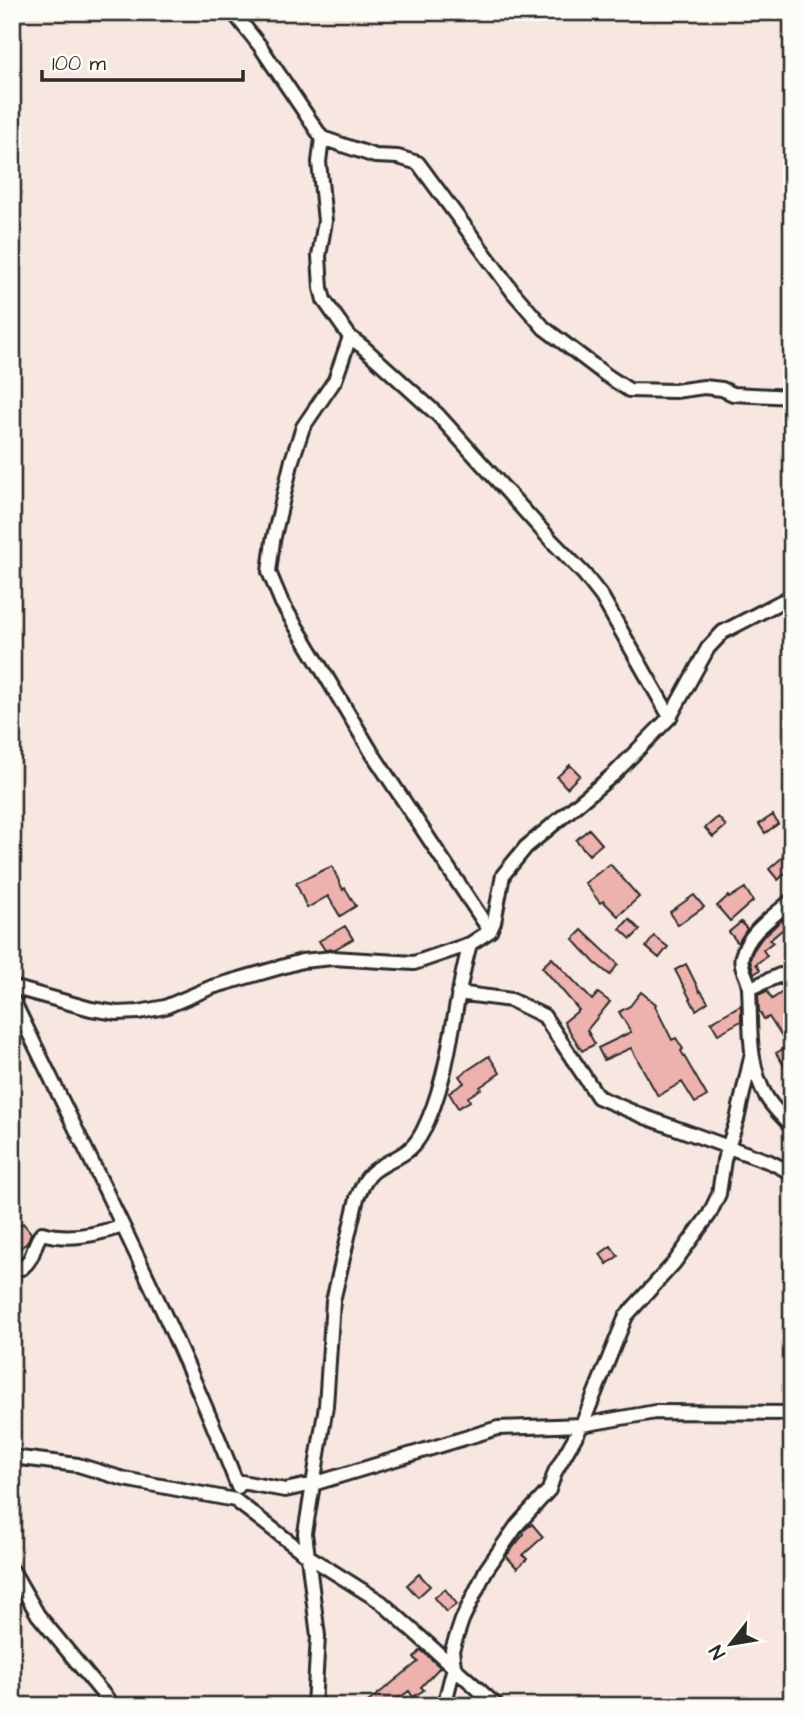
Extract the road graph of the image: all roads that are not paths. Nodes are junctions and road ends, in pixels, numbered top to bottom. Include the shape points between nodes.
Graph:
1 (233, 12) edge
2 (322, 138) junction
3 (350, 337) junction
4 (792, 397) edge
5 (792, 596) edge
6 (670, 717) junction
7 (792, 900) edge
8 (490, 930) junction
9 (470, 944) junction
10 (792, 982) edge
11 (12, 987) edge
12 (749, 989) junction
13 (458, 993) junction
14 (12, 998) edge
15 (751, 1053) junction
16 (792, 1127) edge
17 (728, 1147) junction
18 (792, 1173) edge
19 (121, 1226) junction
20 (12, 1267) edge
21 (792, 1413) edge
22 (582, 1425) junction
23 (12, 1457) edge
24 (236, 1482) junction
25 (313, 1484) junction
26 (246, 1507) junction
27 (308, 1556) junction
28 (12, 1570) edge
29 (454, 1667) junction
30 (113, 1706) edge
31 (314, 1706) edge
32 (444, 1706) edge
33 (497, 1706) edge

1 - 2 street
2 - 3 street via 319,162 325,221 319,256 321,288 324,300
2 - 4 street via 375,156 418,163 544,328 629,390 704,387 733,394
3 - 6 street via 438,415 584,574 603,597
3 - 8 street via 335,380 303,427 289,471 269,572 282,603 372,753
5 - 6 street via 723,632 708,648
6 - 8 street via 614,774 526,847 503,875
7 - 12 street via 750,939 741,959
8 - 9 street
9 - 11 street via 414,964 333,958 302,961 139,1012 91,1009
9 - 13 street
10 - 12 street via 780,975
12 - 15 street
13 - 17 street via 511,1000 544,1016 598,1097
13 - 25 street via 449,1057 424,1129 414,1148 374,1171 357,1198 333,1301 326,1406
14 - 19 street
15 - 16 street via 767,1098
15 - 17 street
17 - 18 street
17 - 22 street via 719,1194 709,1215 626,1316
19 - 20 street via 94,1236 42,1233 32,1260 22,1268
19 - 24 street via 205,1402
21 - 22 street via 655,1412
22 - 25 street via 498,1428
22 - 29 street via 549,1490 486,1570 452,1650
23 - 26 street via 78,1465 124,1479 235,1500
24 - 25 street via 285,1490
24 - 26 street
25 - 27 street via 305,1533
26 - 27 street
27 - 29 street via 381,1602
27 - 31 street via 318,1636
28 - 30 street via 38,1615
29 - 32 street
29 - 33 street

